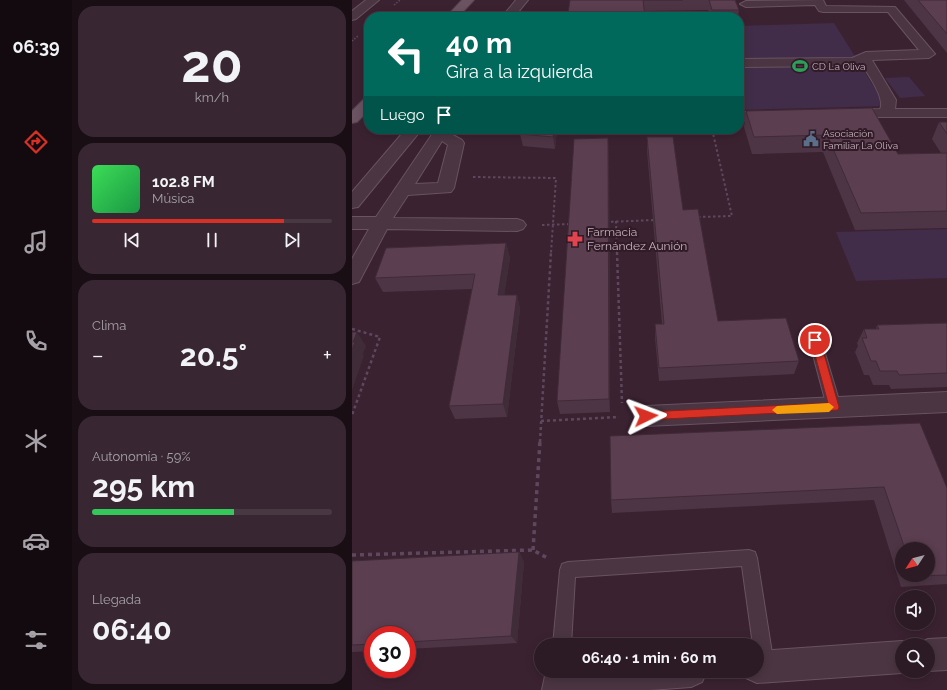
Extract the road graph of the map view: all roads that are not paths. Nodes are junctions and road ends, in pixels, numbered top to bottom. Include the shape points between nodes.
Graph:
1 (373, 0) edge
2 (468, 0) edge
3 (522, 0) edge
4 (818, 1) edge
5 (746, 4) dead end
6 (457, 12) edge
7 (512, 12) edge
8 (352, 16) edge
9 (865, 57) junction
10 (744, 63) edge
11 (364, 107) edge
12 (947, 113) edge
13 (884, 114) junction
14 (792, 115) edge
15 (830, 115) edge
16 (744, 116) edge
17 (352, 119) edge
18 (410, 134) edge
19 (439, 134) edge
20 (442, 134) edge
21 (402, 190) junction
22 (352, 203) edge
23 (352, 223) edge
24 (381, 224) junction
25 (517, 225) road end
26 (352, 277) edge
27 (815, 340) dead end
28 (947, 402) edge
29 (834, 407) junction
30 (646, 416) road end
31 (563, 638) edge
32 (758, 638) edge
33 (947, 654) edge
34 (935, 655) edge
35 (895, 657) edge
36 (764, 666) edge
37 (588, 678) edge
38 (559, 680) edge

1 - 8 street
2 - 6 main road
3 - 7 street
4 - 5 street
4 - 9 street via 823,9 891,8 929,54
9 - 10 street via 854,62
9 - 13 street via 889,100 889,108
11 - 17 main road
12 - 13 street
13 - 15 street
14 - 16 street
18 - 22 street
19 - 21 street
20 - 21 street via 456,143 445,188
21 - 24 street
23 - 24 street
24 - 25 street
24 - 26 street
27 - 29 lane
28 - 29 street
29 - 30 street
31 - 32 lane via 568,570 749,558
33 - 34 street
35 - 36 street
37 - 38 street

